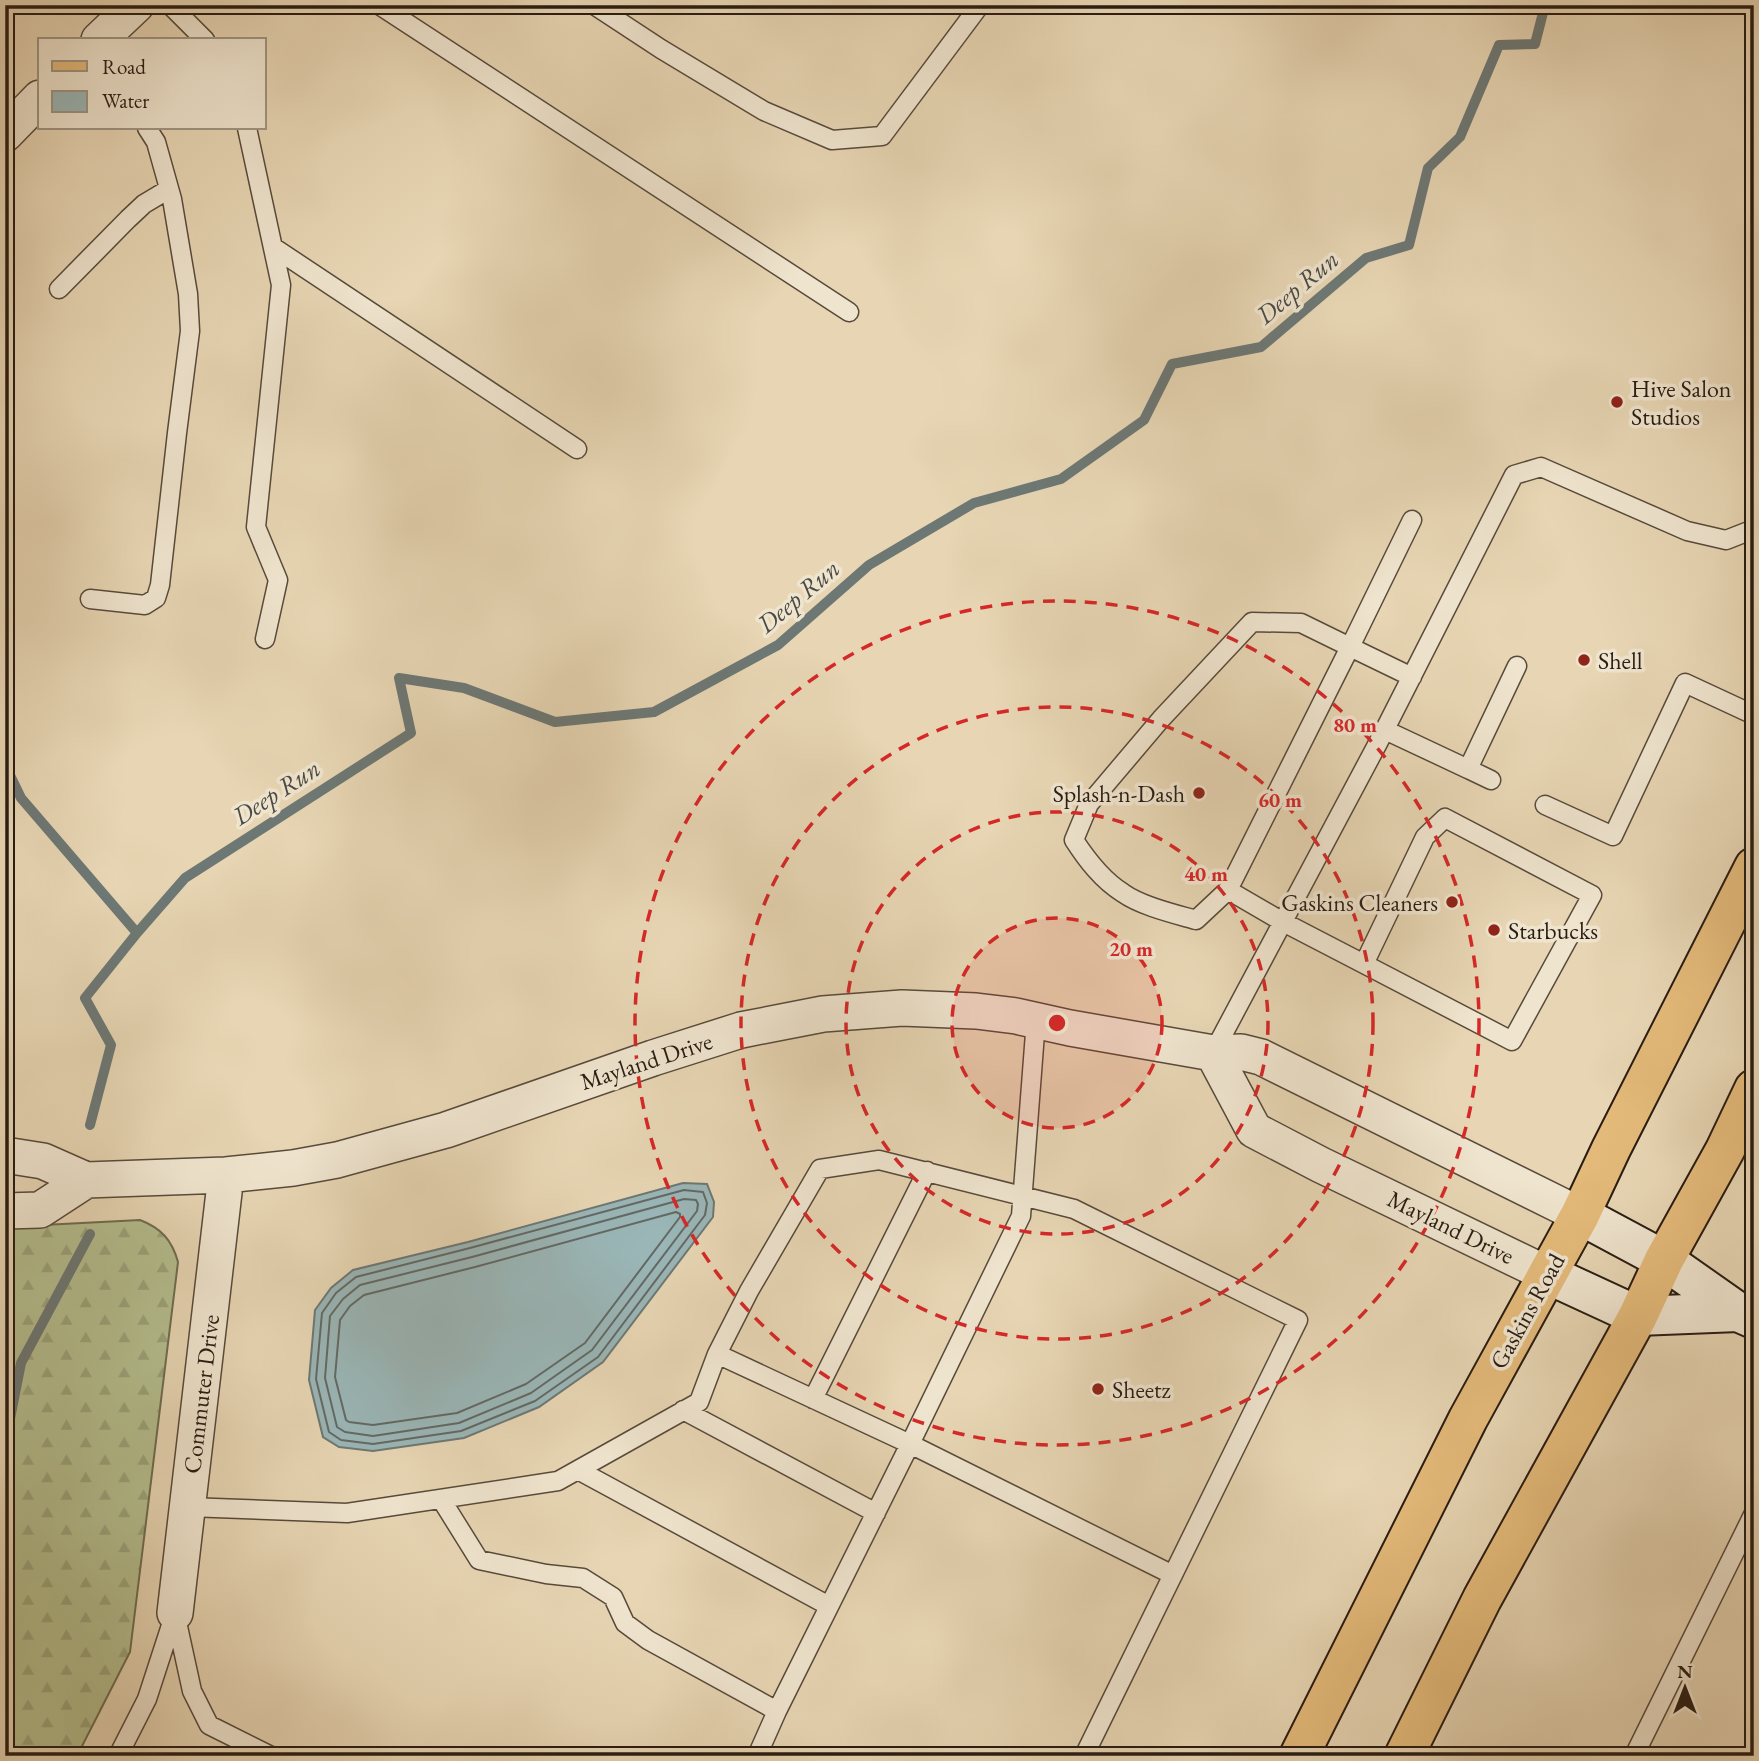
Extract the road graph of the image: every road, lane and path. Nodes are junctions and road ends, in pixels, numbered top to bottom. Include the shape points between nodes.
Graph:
1 (136, 5) edge
2 (170, 5) edge
3 (379, 5) edge
4 (594, 5) edge
5 (980, 5) edge
6 (101, 38) edge
7 (203, 38) edge
8 (38, 100) edge
9 (148, 130) edge
10 (247, 130) edge
11 (6, 133) edge
12 (169, 189) junction
13 (273, 247) junction
14 (59, 289) dead end
15 (849, 312) dead end
16 (577, 449) dead end
17 (1412, 520) dead end
18 (1754, 529) edge
19 (90, 599) dead end
20 (265, 639) dead end
21 (1350, 647) junction
22 (1517, 666) dead end
23 (1412, 677) junction
24 (1754, 715) edge
25 (1385, 730) junction
26 (1468, 769) junction
27 (1491, 780) dead end
28 (1545, 805) dead end
29 (1754, 867) edge
30 (1228, 890) junction
31 (1283, 922) junction
32 (1364, 964) junction
33 (1036, 1020) junction
34 (1213, 1053) junction
35 (1754, 1089) edge
36 (5, 1155) edge
37 (927, 1171) junction
38 (226, 1175) junction
39 (86, 1180) junction
40 (1023, 1195) junction
41 (5, 1211) edge
42 (1580, 1215) junction
43 (1664, 1260) junction
44 (1547, 1274) junction
45 (1746, 1315) edge
46 (1638, 1316) junction
47 (717, 1354) junction
48 (813, 1399) junction
49 (683, 1410) junction
50 (910, 1444) junction
51 (578, 1470) junction
52 (440, 1499) junction
53 (187, 1507) junction
54 (876, 1513) junction
55 (1754, 1513) edge
56 (1173, 1575) junction
57 (829, 1606) junction
58 (175, 1613) junction
59 (777, 1711) junction
60 (118, 1756) edge
61 (271, 1756) edge
62 (757, 1756) edge
63 (1084, 1756) edge
64 (1300, 1756) edge
65 (1404, 1756) edge
66 (1634, 1756) edge

1 - 6 street
2 - 7 lane
3 - 15 lane
4 - 5 lane via 764,111 832,140 882,136
8 - 11 street
9 - 12 lane
10 - 13 lane
12 - 14 lane via 136,211
12 - 19 lane via 190,331 160,585 156,597 145,605
13 - 16 lane
13 - 20 lane via 281,285 256,527 278,580
17 - 21 lane
18 - 23 lane via 1726,540 1687,531 1541,467 1514,475
21 - 23 lane
21 - 30 lane
21 - 30 lane via 1301,623 1252,621 1089,804 1074,840 1090,865 1123,894 1196,920
22 - 26 lane
23 - 25 lane
24 - 28 lane via 1685,683 1613,836
25 - 26 lane
25 - 31 lane
26 - 27 lane
29 - 42 main road, Gaskins Road
30 - 31 lane
31 - 32 lane
31 - 34 lane
32 - 32 lane via 1425,837 1445,818 1592,895 1512,1041
33 - 34 street, Mayland Drive
33 - 38 street, Mayland Drive via 976,1011 902,1008 823,1014 741,1030 446,1130 361,1153 293,1168
33 - 40 lane
34 - 42 street, Mayland Drive via 1261,1057
34 - 44 street, Mayland Drive via 1254,1130
35 - 43 main road
36 - 39 street, Mayland Drive via 43,1161
37 - 40 lane
37 - 47 lane via 879,1160 820,1169
37 - 48 lane
38 - 39 street, Mayland Drive
38 - 53 street, Commuter Drive
39 - 41 street via 40,1210
40 - 50 lane via 1021,1216
40 - 56 lane via 1074,1209 1298,1321
42 - 43 main road, Mayland Drive
42 - 44 main road, Gaskins Road
43 - 45 main road, Mayland Drive
43 - 46 main road
44 - 46 main road, Mayland Drive
44 - 64 main road, Gaskins Road via 1468,1419
45 - 46 main road, Mayland Drive
46 - 65 main road via 1482,1600
47 - 48 lane
47 - 49 lane via 699,1402
48 - 50 lane
49 - 51 lane
49 - 54 lane
50 - 54 lane
50 - 56 lane
51 - 52 lane via 558,1481
51 - 57 lane
52 - 53 lane via 346,1514
52 - 59 lane via 479,1560 583,1578 613,1597 625,1623 648,1640
53 - 58 street, Commuter Drive
54 - 57 lane
55 - 66 lane
56 - 63 lane
57 - 59 lane
58 - 60 lane via 147,1699
58 - 61 lane via 192,1691 209,1725
59 - 62 lane

